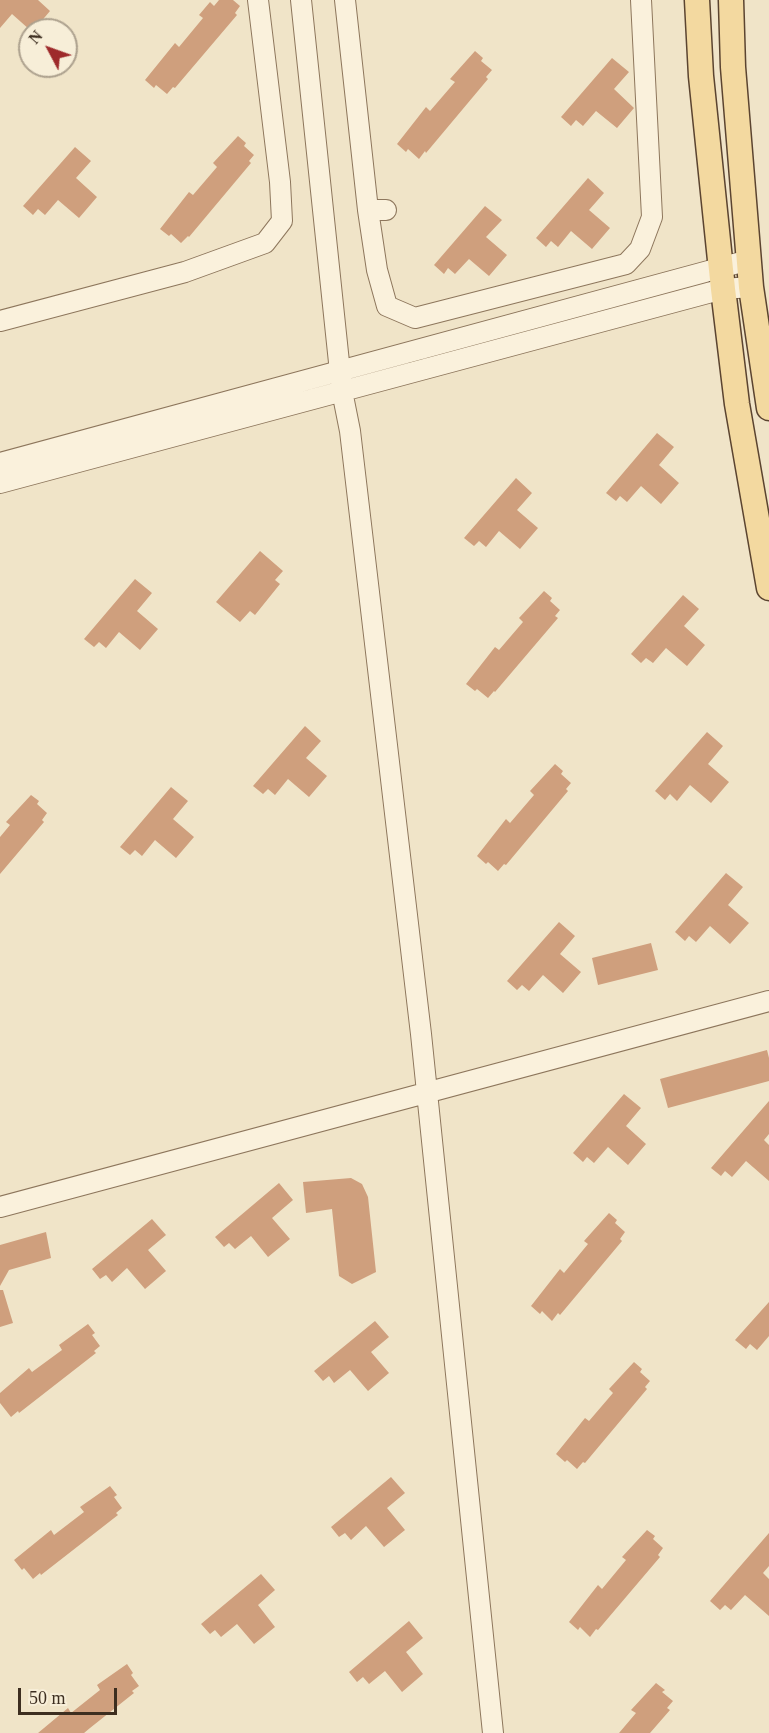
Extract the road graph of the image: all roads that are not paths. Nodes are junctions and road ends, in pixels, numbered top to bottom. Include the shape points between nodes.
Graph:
1 (258, 0) edge
2 (301, 0) edge
3 (345, 0) edge
4 (641, 0) edge
5 (697, 0) edge
6 (731, 0) edge
7 (749, 260) junction
8 (722, 278) junction
9 (751, 287) junction
10 (0, 321) edge
11 (342, 371) junction
12 (342, 392) junction
13 (769, 408) edge
14 (0, 463) edge
15 (0, 483) edge
16 (769, 588) edge
17 (769, 1001) edge
18 (427, 1093) junction
19 (0, 1207) edge
20 (493, 1733) edge

1 - 10 street via 282,221 266,243 184,272
2 - 11 street
3 - 4 street via 377,210 377,270 387,306 415,318 626,264 640,249 652,217
5 - 8 main road
6 - 7 main road
7 - 8 street
7 - 9 main road
8 - 9 street
8 - 11 street
8 - 12 street
8 - 16 main road via 737,404
9 - 13 main road
11 - 12 street
11 - 14 street
12 - 15 street
12 - 18 street via 350,430
17 - 18 street
18 - 19 street
18 - 20 street

